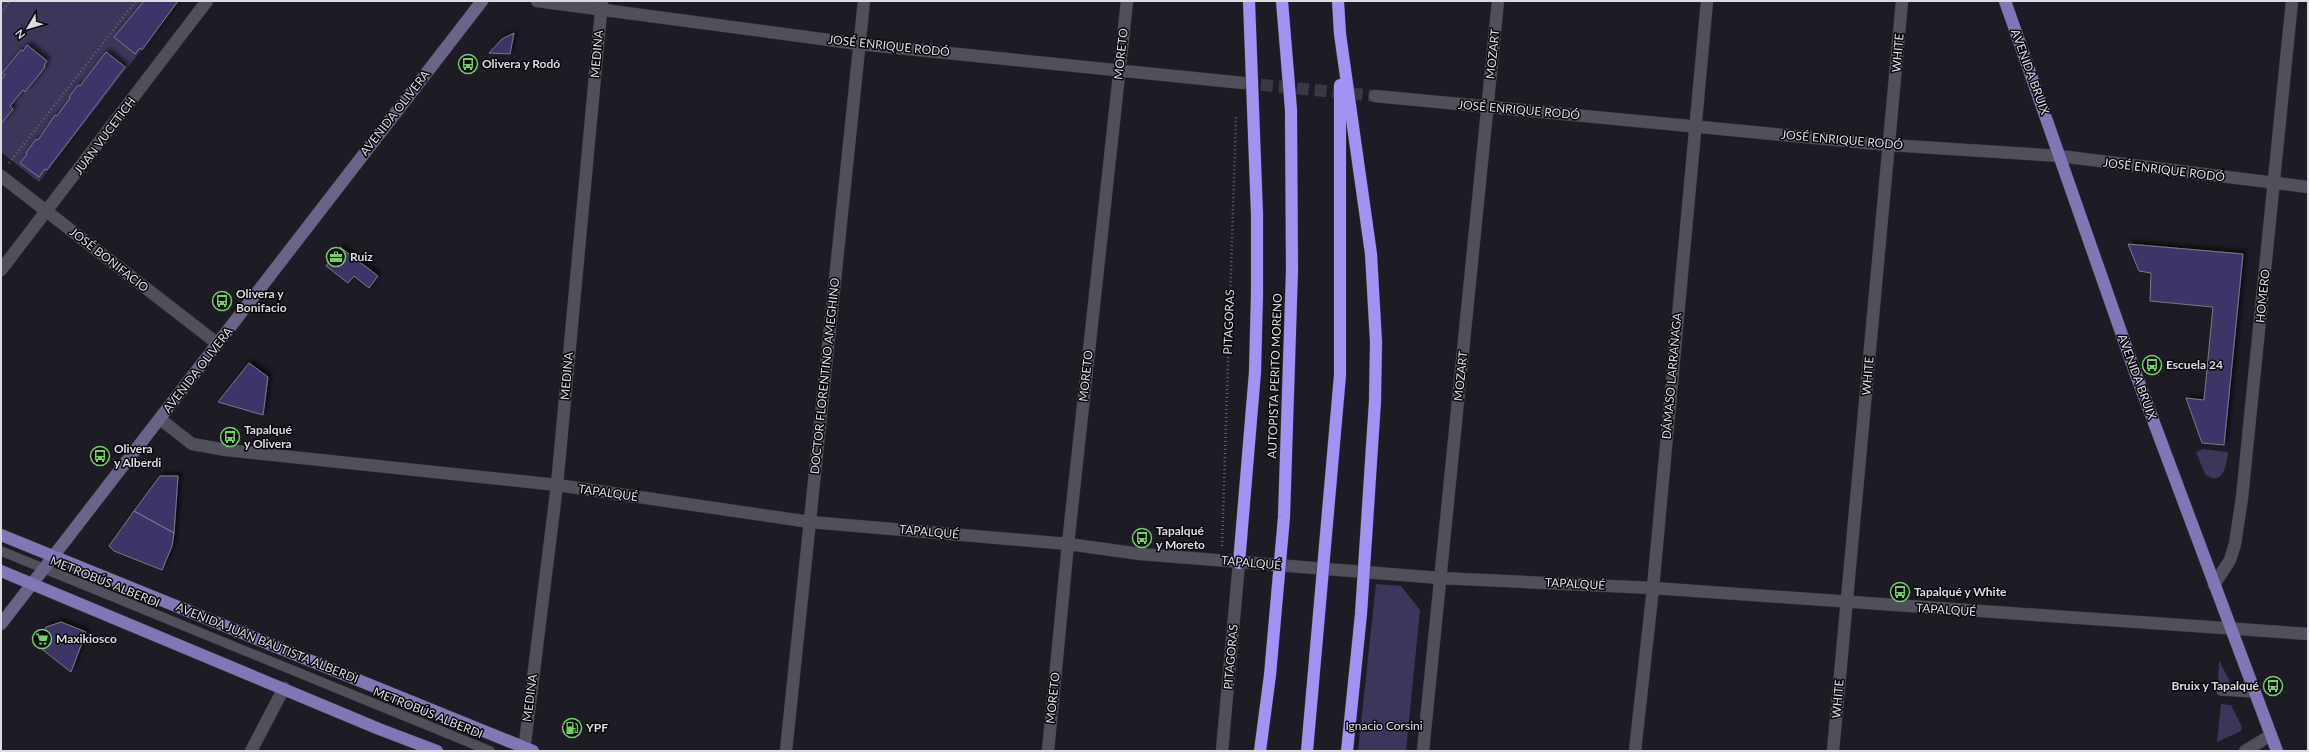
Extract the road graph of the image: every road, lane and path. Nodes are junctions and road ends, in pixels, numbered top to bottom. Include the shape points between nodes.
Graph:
1 (10, 1) edge
2 (136, 1) edge
3 (207, 1) edge
4 (482, 1) edge
5 (537, 1) edge
6 (864, 1) edge
7 (1126, 1) edge
8 (1249, 1) edge
9 (1282, 1) edge
10 (1338, 1) edge
11 (1498, 1) edge
12 (1706, 1) edge
13 (1902, 1) edge
14 (2005, 1) edge
15 (2292, 1) edge
16 (602, 6) edge
17 (1, 13) edge
18 (1340, 34) junction
19 (859, 44) junction
20 (1120, 70) junction
21 (1243, 83) tunnel mouth
22 (1375, 96) tunnel mouth
23 (1487, 108) junction
24 (1236, 115) dead end
25 (1694, 127) junction
26 (1889, 145) junction
27 (2060, 156) junction
28 (3, 173) edge
29 (2274, 184) junction
30 (2308, 187) edge
31 (47, 212) junction
32 (1, 270) edge
33 (218, 344) junction
34 (160, 419) junction
35 (557, 485) junction
36 (810, 522) junction
37 (1, 535) edge
38 (1068, 544) junction
39 (1, 552) edge
40 (53, 557) junction
41 (1221, 560) junction
42 (1239, 563) junction
43 (43, 570) junction
44 (1, 571) edge
45 (1440, 578) junction
46 (32, 584) junction
47 (2214, 585) junction
48 (1653, 588) junction
49 (1847, 602) junction
50 (1, 624) edge
51 (2231, 629) junction
52 (2308, 634) edge
53 (284, 688) junction
54 (2221, 691) dead end
55 (2255, 693) junction
56 (2271, 735) junction
57 (527, 750) edge
58 (251, 751) edge
59 (437, 751) edge
60 (490, 751) edge
61 (786, 751) edge
62 (1048, 751) edge
63 (1222, 751) edge
64 (1260, 751) edge
65 (1308, 751) edge
66 (1347, 751) edge
67 (1423, 751) edge
68 (1635, 751) edge
69 (1833, 751) edge
70 (2245, 751) edge
71 (2277, 751) edge

1 - 17 path
2 - 28 path
3 - 31 street, JUAN VUCETICH
4 - 33 main road, AVENIDA OLIVERA
5 - 16 street, JOSÉ ENRIQUE RODÓ
6 - 19 street, DOCTOR FLORENTINO AMEGHINO
7 - 20 street, MORETO
8 - 42 highway, bridge via 1257,215 1257,293 1255,372
9 - 64 highway, AUTOPISTA PERITO MORENO, bridge via 1291,110 1292,270 1284,517 1270,675
10 - 18 highway
11 - 23 street, MOZART
12 - 25 street, DÁMASO LARRAÑAGA
13 - 26 street, WHITE
14 - 27 main road, AVENIDA BRUIX
15 - 29 street, HOMERO
16 - 19 street, JOSÉ ENRIQUE RODÓ
16 - 35 street, MEDINA
18 - 65 highway, bridge via 1340,375
18 - 66 highway, bridge via 1371,254 1376,342 1375,401 1363,591
19 - 20 street, JOSÉ ENRIQUE RODÓ
19 - 36 street, DOCTOR FLORENTINO AMEGHINO
20 - 21 street, JOSÉ ENRIQUE RODÓ
20 - 38 street, MORETO
22 - 23 street, JOSÉ ENRIQUE RODÓ
23 - 25 street, JOSÉ ENRIQUE RODÓ
23 - 45 street, MOZART
24 - 41 path, PITAGORAS
25 - 26 street, JOSÉ ENRIQUE RODÓ
25 - 48 street, DÁMASO LARRAÑAGA
26 - 27 street, JOSÉ ENRIQUE RODÓ
26 - 49 street, WHITE
27 - 29 street, JOSÉ ENRIQUE RODÓ
27 - 47 main road, AVENIDA BRUIX via 2134,372
28 - 31 street, JOSÉ BONIFACIO
29 - 30 street, JOSÉ ENRIQUE RODÓ
29 - 47 street, HOMERO via 2235,544 2230,560
31 - 32 street, JUAN VUCETICH
31 - 33 street, JOSÉ BONIFACIO
33 - 34 main road, AVENIDA OLIVERA
34 - 35 street, TAPALQUÉ via 192,444 226,450
34 - 40 main road, AVENIDA OLIVERA
35 - 36 street, TAPALQUÉ
35 - 57 street, MEDINA
36 - 38 street, TAPALQUÉ
36 - 61 street, DOCTOR FLORENTINO AMEGHINO
37 - 40 main road, AVENIDA JUAN BAUTISTA ALBERDI
38 - 41 street, TAPALQUÉ via 1140,554
38 - 62 street, MORETO
39 - 43 lane, METROBÚS ALBERDI
40 - 43 main road, AVENIDA OLIVERA
40 - 57 main road, AVENIDA JUAN BAUTISTA ALBERDI
41 - 42 street, TAPALQUÉ
42 - 45 street, TAPALQUÉ
42 - 63 street, PITAGORAS
43 - 46 main road, AVENIDA OLIVERA
43 - 60 lane, METROBÚS ALBERDI
44 - 46 main road
45 - 48 street, TAPALQUÉ
45 - 67 street, MOZART
46 - 50 main road, AVENIDA OLIVERA
46 - 53 main road
47 - 51 main road, AVENIDA BRUIX
48 - 49 street, TAPALQUÉ
48 - 68 street, DÁMASO LARRAÑAGA
49 - 51 street, TAPALQUÉ
49 - 69 street, WHITE
51 - 52 street, TAPALQUÉ
51 - 55 main road, AVENIDA BRUIX
53 - 58 street
53 - 59 main road
54 - 55 lane
55 - 56 main road, AVENIDA BRUIX
56 - 70 street
56 - 71 main road, AVENIDA BRUIX

